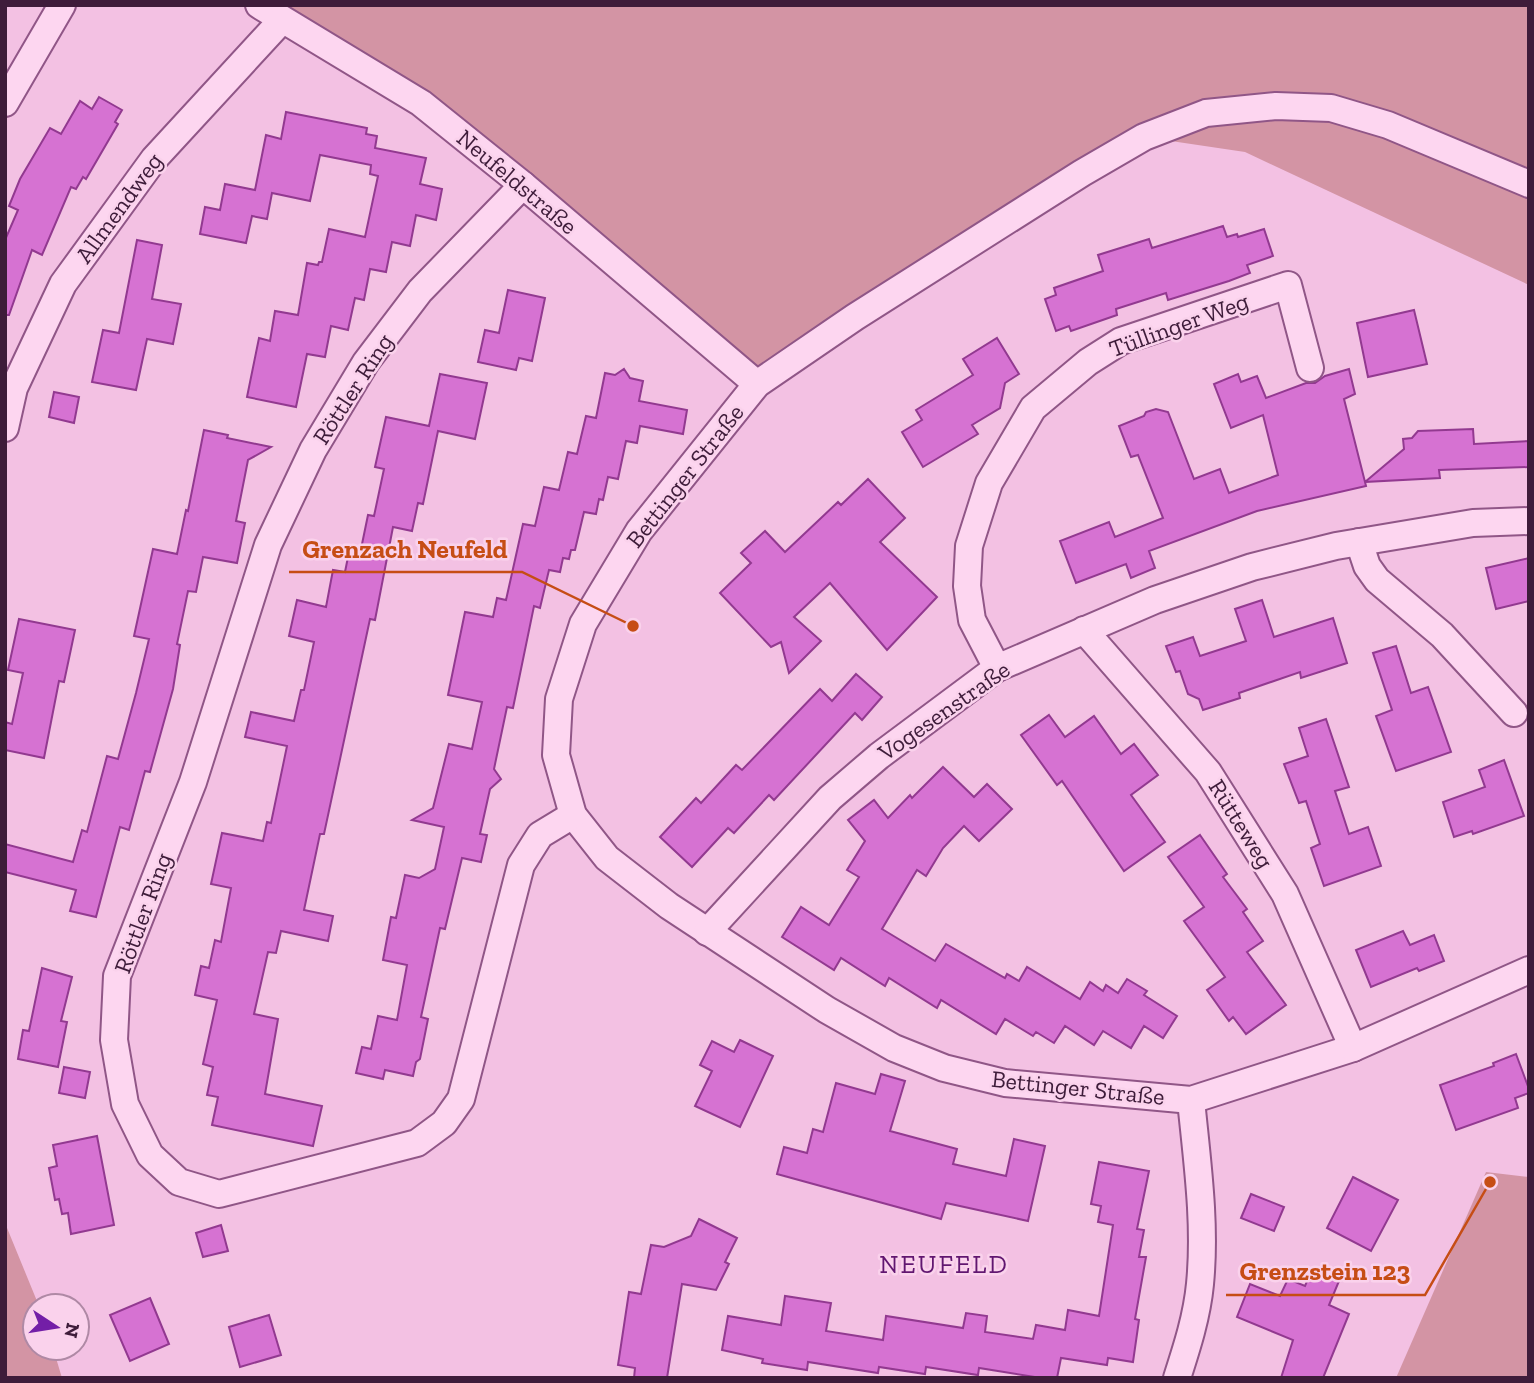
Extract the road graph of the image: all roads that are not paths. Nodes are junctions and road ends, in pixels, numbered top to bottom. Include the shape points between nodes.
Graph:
1 (62, 5) edge
2 (259, 5) edge
3 (282, 20) junction
4 (5, 103) edge
5 (1529, 184) edge
6 (523, 185) junction
7 (1310, 368) dead end
8 (757, 384) junction
9 (5, 428) edge
10 (1529, 521) edge
11 (1359, 542) junction
12 (1084, 630) junction
13 (997, 668) junction
14 (1514, 713) dead end
15 (573, 815) junction
16 (707, 932) junction
17 (1529, 970) edge
18 (1353, 1048) junction
19 (1191, 1100) junction
20 (1177, 1378) edge

1 - 4 street
2 - 3 street, Neufeldstraße
3 - 6 street, Neufeldstraße via 421,103
3 - 9 street, Allmendweg via 154,159 63,284 14,388
5 - 8 street, Bettinger Straße via 1388,125 1331,108 1276,106 1206,113 1144,137 1082,173
6 - 8 street, Neufeldstraße
6 - 15 street, Röttler Ring via 420,291 366,362 313,450 268,545 193,782 117,976 114,1041 125,1104 150,1155 179,1182 219,1194 417,1143 444,1123 461,1100 521,864 540,835
7 - 13 street, Tüllinger Weg via 1288,285 1121,341 1033,408 989,483 969,546 967,586 972,620
8 - 15 street, Bettinger Straße via 639,531 583,624 559,699 556,755
10 - 11 street, Vogesenstraße via 1473,523
11 - 12 street, Vogesenstraße via 1252,567
11 - 14 street via 1377,580 1442,635
12 - 13 street, Vogesenstraße
12 - 18 street, Rütteweg via 1208,772 1285,894
13 - 16 street, Vogesenstraße via 830,798
15 - 16 street, Bettinger Straße via 607,858
16 - 19 street, Bettinger Straße via 827,1010 883,1042 944,1068 1005,1083
17 - 18 street, Bettinger Straße
18 - 19 street, Bettinger Straße
19 - 20 street via 1202,1220 1200,1284

